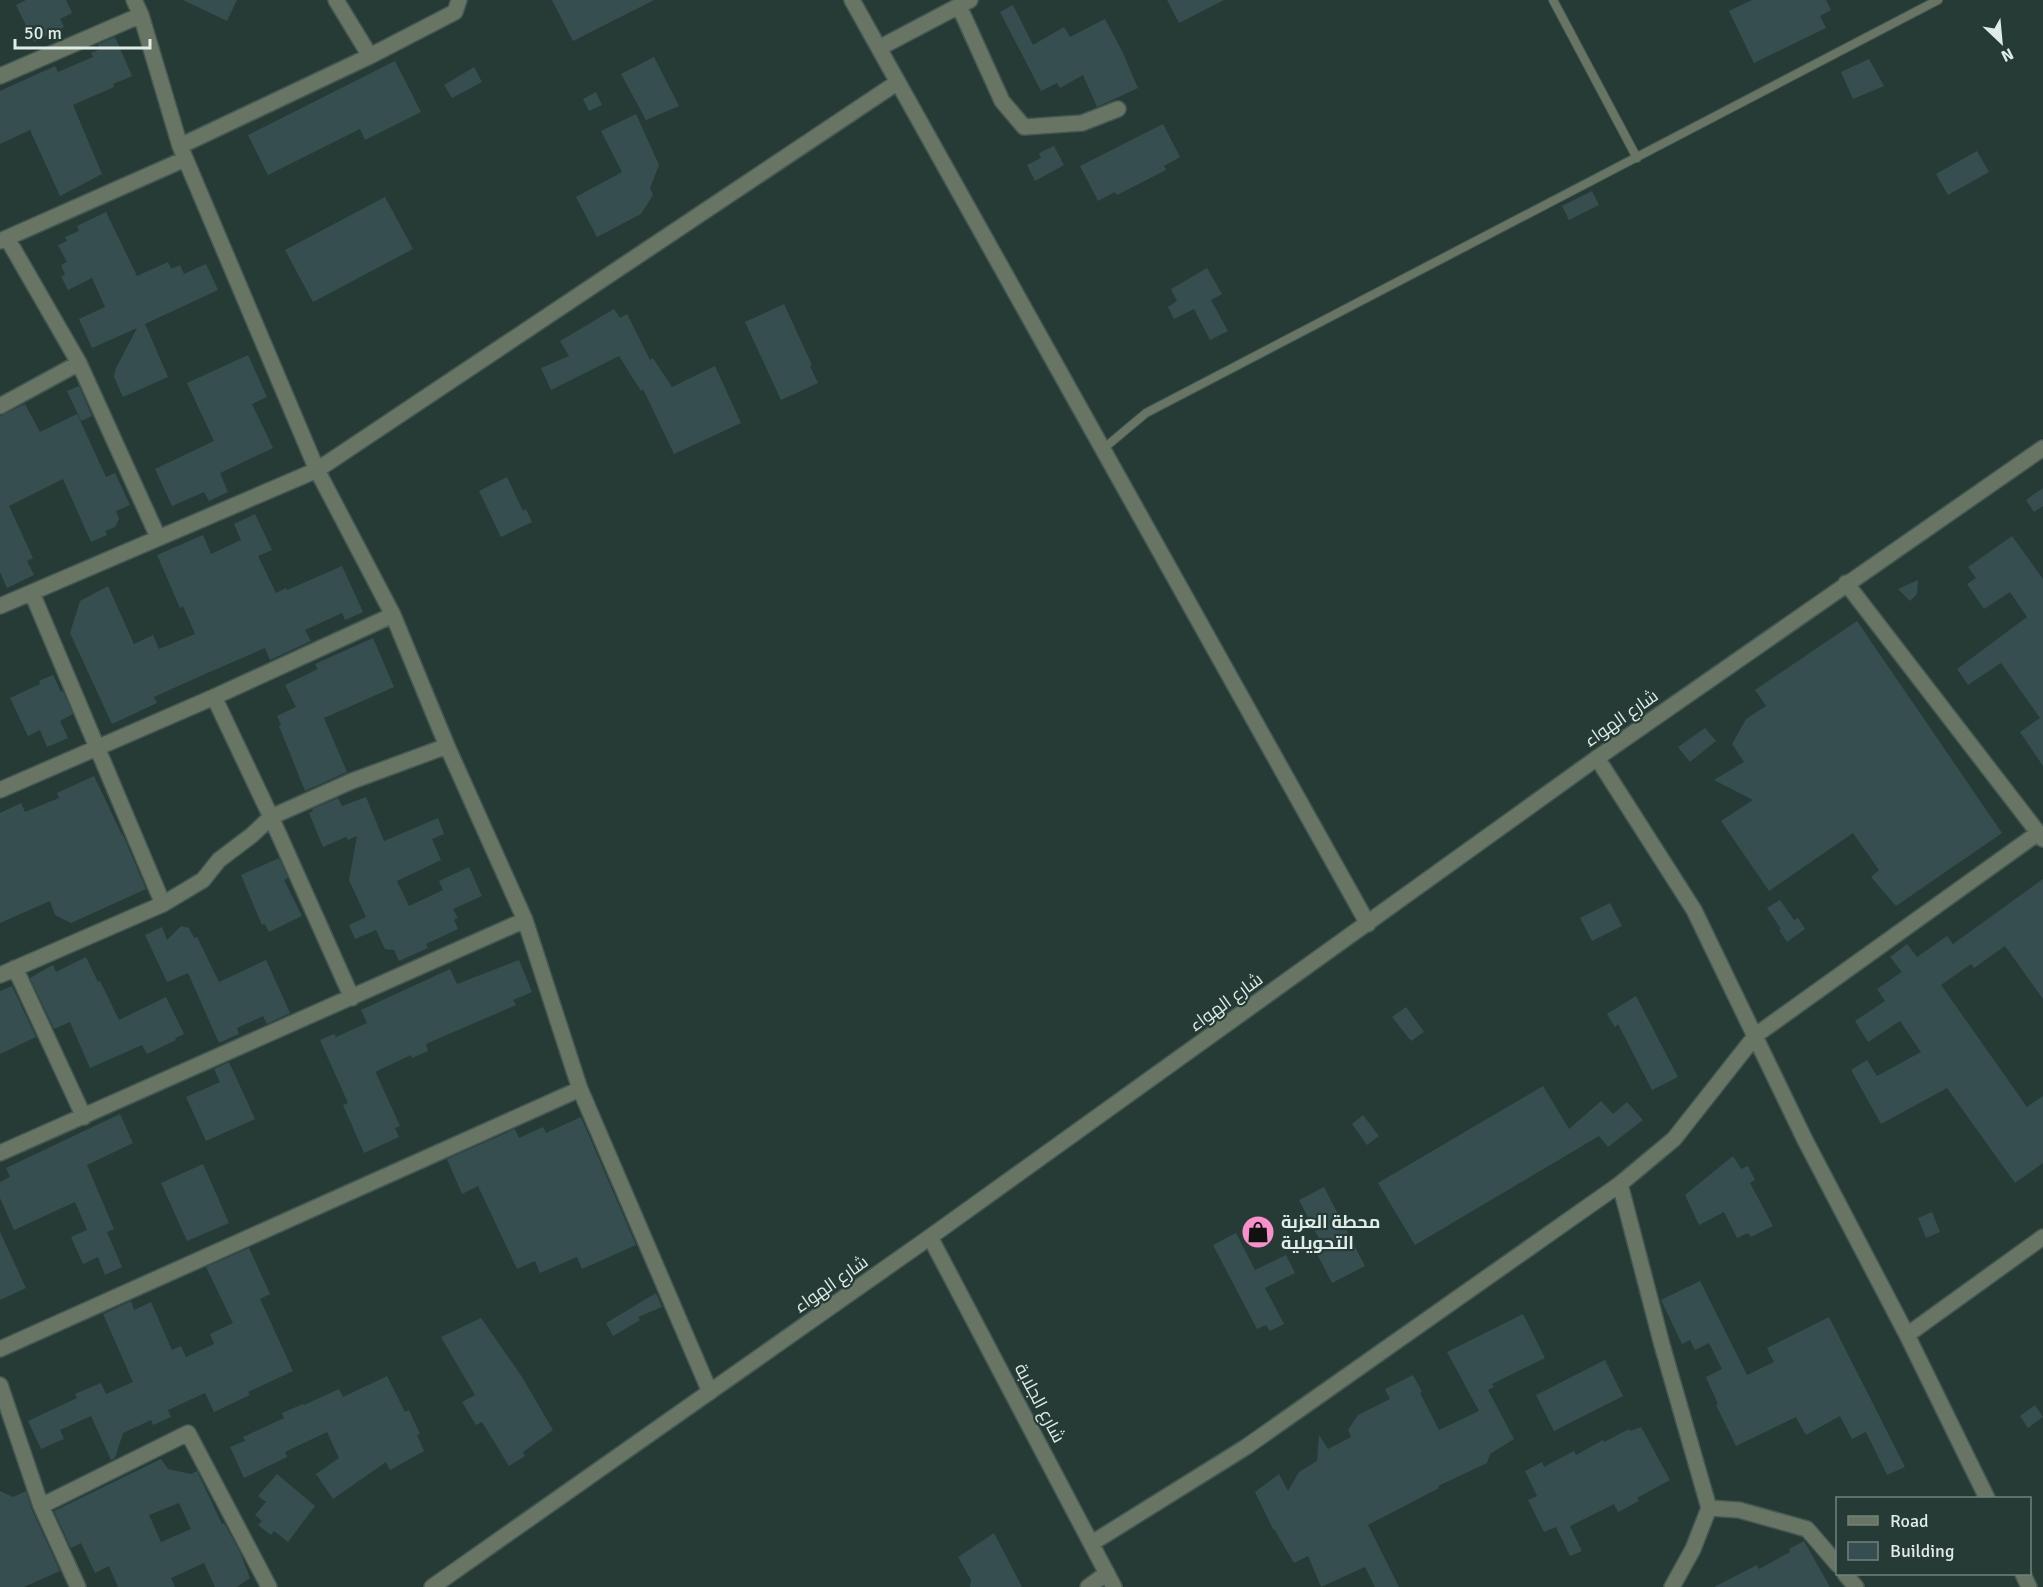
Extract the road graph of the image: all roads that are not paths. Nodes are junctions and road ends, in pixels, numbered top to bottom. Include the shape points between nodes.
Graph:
1 (134, 0) edge
2 (336, 0) edge
3 (459, 0) edge
4 (852, 0) edge
5 (1553, 0) edge
6 (1938, 0) edge
7 (964, 3) edge
8 (141, 15) junction
9 (879, 48) junction
10 (370, 56) junction
11 (0, 76) edge
12 (898, 82) junction
13 (1118, 109) dead end
14 (182, 153) junction
15 (1637, 158) junction
16 (4, 239) edge
17 (79, 363) junction
18 (0, 406) edge
19 (2043, 448) edge
20 (1103, 449) junction
21 (317, 470) junction
22 (158, 537) junction
23 (1846, 583) junction
24 (32, 593) junction
25 (0, 606) edge
26 (393, 615) junction
27 (214, 697) junction
28 (447, 746) junction
29 (97, 747) junction
30 (1597, 758) junction
31 (0, 790) edge
32 (271, 817) junction
33 (2041, 836) edge
34 (163, 904) junction
35 (525, 920) junction
36 (1368, 924) junction
37 (15, 968) junction
38 (0, 975) edge
39 (352, 998) junction
40 (1756, 1035) junction
41 (580, 1089) junction
42 (84, 1117) junction
43 (0, 1153) edge
44 (1620, 1184) junction
45 (2043, 1237) edge
46 (930, 1238) junction
47 (1907, 1335) junction
48 (0, 1349) edge
49 (0, 1385) edge
50 (710, 1392) junction
51 (1987, 1497) edge
52 (41, 1506) junction
53 (1709, 1508) junction
54 (1092, 1543) junction
55 (1836, 1563) edge
56 (1846, 1575) edge
57 (1110, 1580) edge
58 (78, 1587) edge
59 (269, 1587) edge
60 (432, 1587) edge
61 (1088, 1587) edge
62 (1672, 1587) edge
63 (1856, 1587) edge

1 - 8 street
2 - 10 street
3 - 10 street via 455,12
4 - 9 street
5 - 15 lane
6 - 15 lane
7 - 9 street
7 - 13 street via 1002,101 1024,127 1082,123
8 - 11 street
8 - 14 street
9 - 12 street
10 - 14 street
12 - 20 street
12 - 21 street
14 - 16 street
14 - 21 street
15 - 20 lane via 1146,413
16 - 17 street
17 - 18 street
17 - 22 street
19 - 23 street, شارع الهواء
20 - 36 street
21 - 22 street
21 - 26 street
22 - 24 street
23 - 30 street, شارع الهواء
23 - 33 street
24 - 25 street
24 - 29 street
26 - 27 street
26 - 28 street
27 - 29 street
27 - 32 street
28 - 32 street via 352,781
28 - 35 street
29 - 31 street
29 - 34 street
30 - 36 street, شارع الهواء
30 - 40 street via 1694,910
32 - 34 street via 219,860 203,880
32 - 39 street
33 - 40 street
34 - 37 street
35 - 39 street
35 - 41 street
36 - 46 street, شارع الهواء
37 - 38 street
37 - 42 street
39 - 42 street
40 - 44 street via 1674,1139
40 - 47 street via 1805,1140
41 - 48 street
41 - 50 street
42 - 43 street
44 - 53 street
44 - 54 street via 1246,1447
45 - 47 street
46 - 50 street, شارع الهواء
46 - 54 street, شارع الجلابة
47 - 51 street
49 - 52 street
50 - 60 street, شارع الهواء
52 - 58 street
52 - 59 street via 188,1433
53 - 55 street via 1739,1509 1807,1529
53 - 62 street
54 - 57 street, شارع الجلابة
56 - 63 street
57 - 61 street

